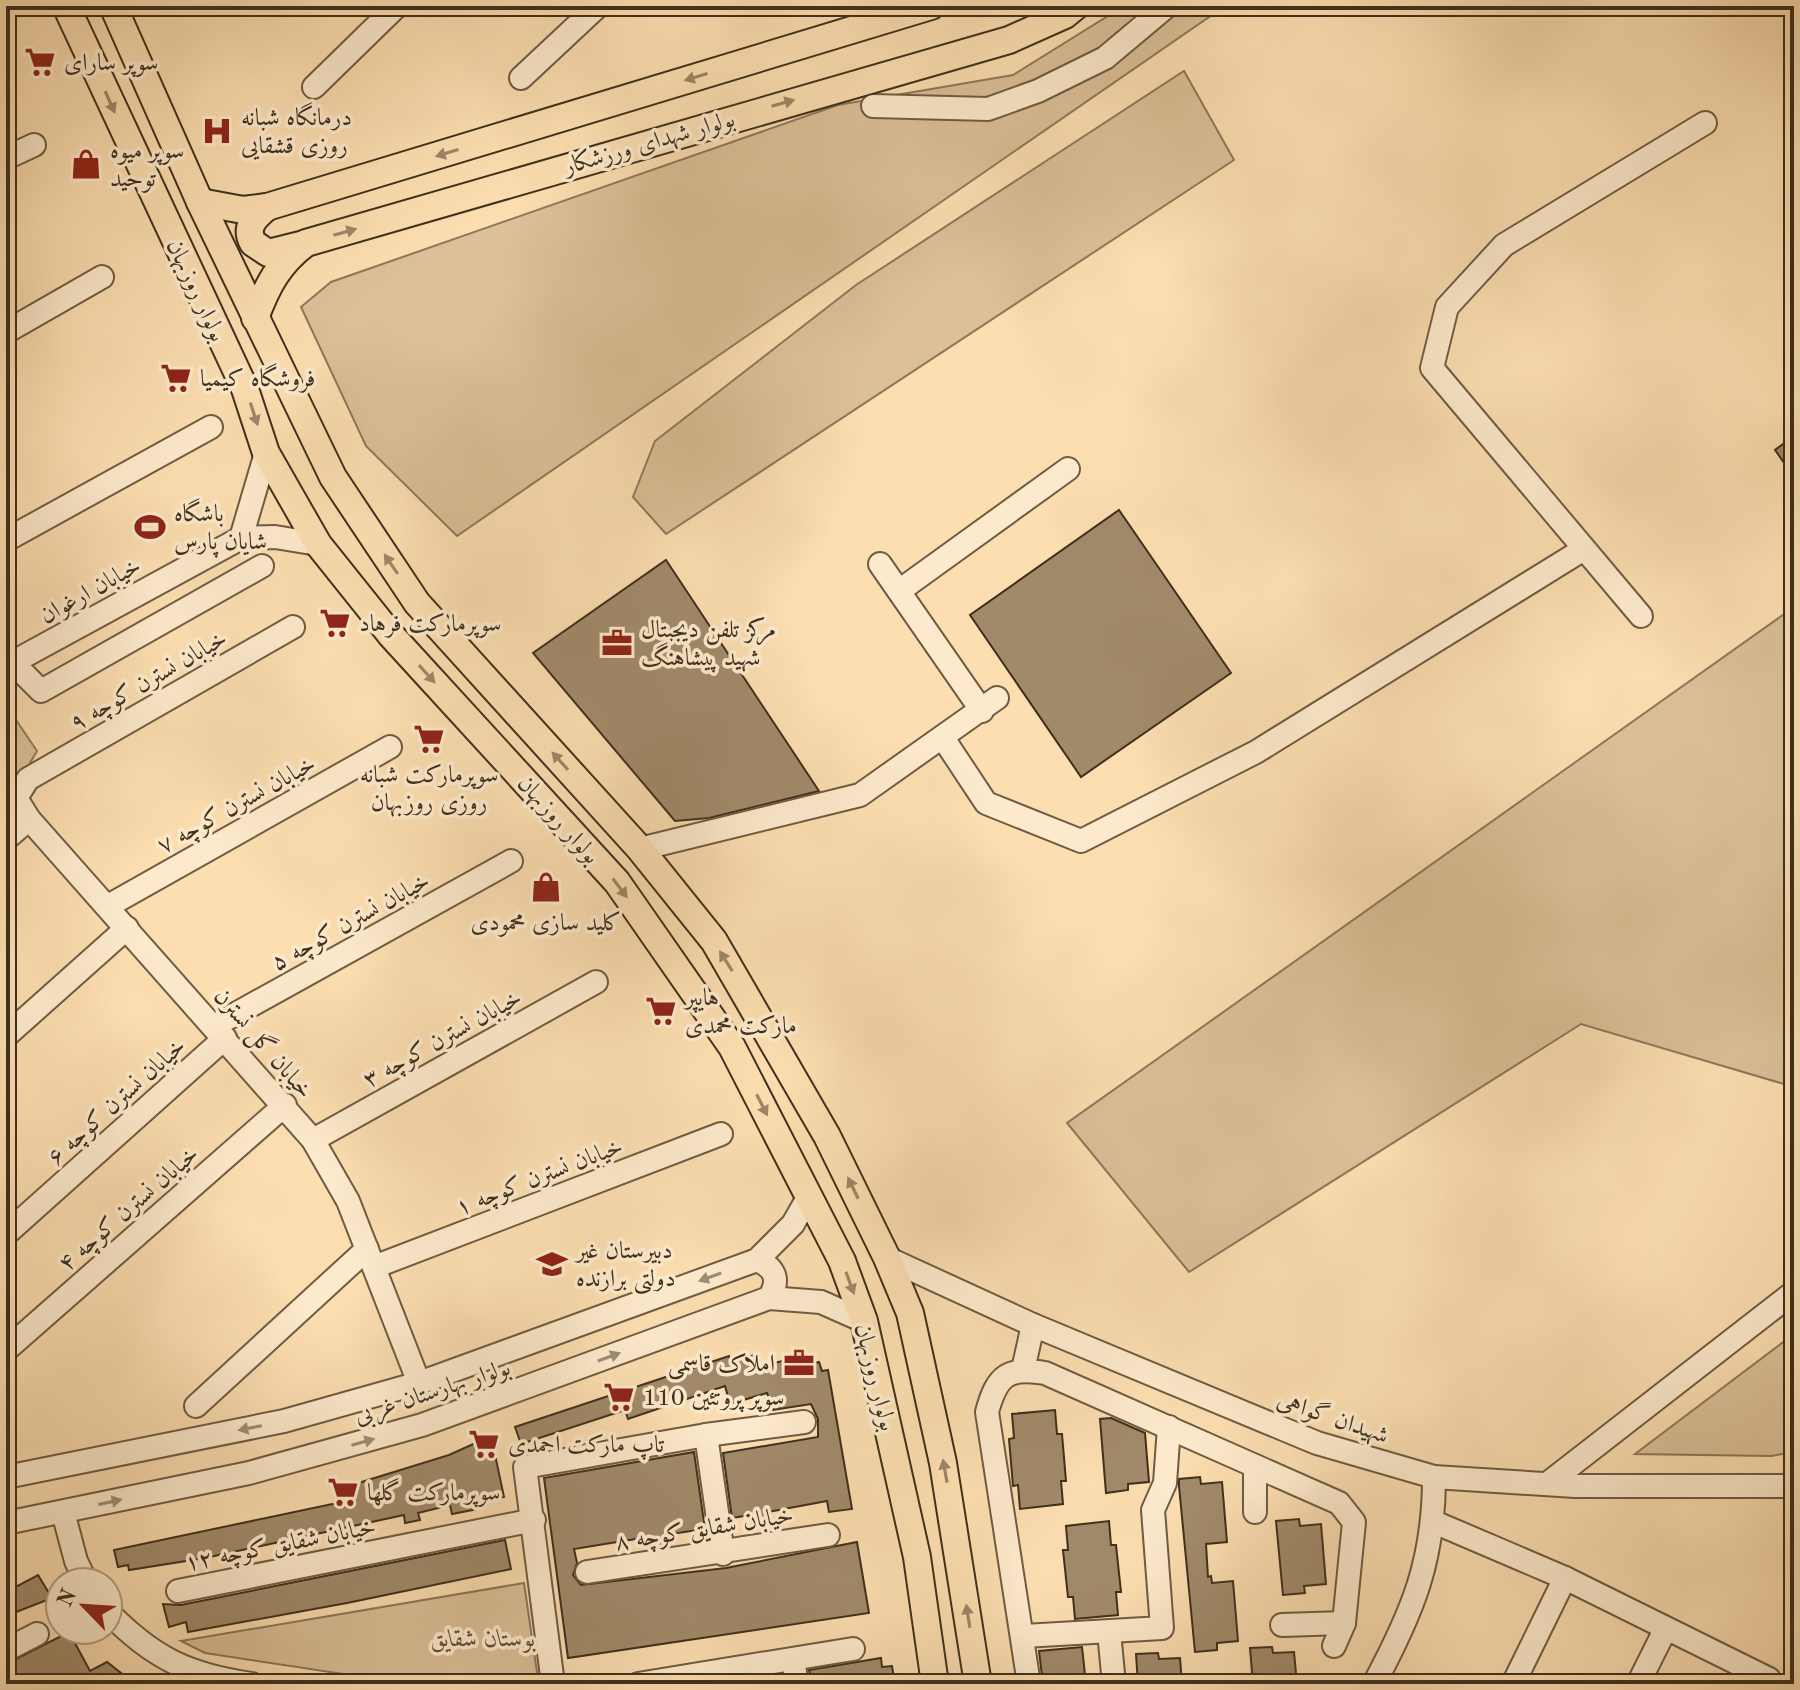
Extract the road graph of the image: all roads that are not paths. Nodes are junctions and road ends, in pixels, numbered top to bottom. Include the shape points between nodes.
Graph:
1 (66, 6) edge
2 (113, 6) edge
3 (397, 6) edge
4 (598, 6) edge
5 (931, 6) edge
6 (1076, 6) edge
7 (1167, 6) edge
8 (521, 78) dead end
9 (314, 87) dead end
10 (873, 106) dead end
11 (1705, 123) dead end
12 (34, 145) dead end
13 (6, 158) edge
14 (200, 202) junction
15 (267, 207) junction
16 (306, 243) junction
17 (102, 277) dead end
18 (255, 318) junction
19 (6, 332) edge
20 (211, 427) dead end
21 (266, 453) junction
22 (1068, 469) dead end
23 (241, 538) junction
24 (6, 540) edge
25 (318, 544) junction
26 (1584, 549) junction
27 (880, 564) dead end
28 (262, 566) dead end
29 (899, 591) junction
30 (1641, 616) dead end
31 (293, 627) dead end
32 (9, 664) edge
33 (943, 738) junction
34 (390, 747) dead end
35 (29, 819) junction
36 (6, 839) edge
37 (640, 849) junction
38 (511, 861) dead end
39 (108, 906) junction
40 (127, 928) junction
41 (596, 982) dead end
42 (220, 1032) junction
43 (6, 1036) edge
44 (285, 1105) junction
45 (721, 1134) dead end
46 (313, 1140) junction
47 (809, 1196) junction
48 (6, 1234) edge
49 (371, 1258) junction
50 (887, 1258) junction
51 (757, 1260) junction
52 (1794, 1292) edge
53 (769, 1298) junction
54 (864, 1321) junction
55 (1033, 1325) junction
56 (6, 1350) edge
57 (1023, 1370) junction
58 (419, 1383) junction
59 (196, 1406) dead end
60 (804, 1422) dead end
61 (1169, 1427) junction
62 (706, 1435) junction
63 (1255, 1466) junction
64 (6, 1477) edge
65 (1434, 1477) junction
66 (1547, 1484) junction
67 (1794, 1486) edge
68 (63, 1512) junction
69 (1255, 1512) dead end
70 (534, 1520) junction
71 (1434, 1522) junction
72 (6, 1523) edge
73 (828, 1535) dead end
74 (957, 1547) junction
75 (723, 1554) junction
76 (917, 1557) junction
77 (78, 1566) edge
78 (587, 1572) dead end
79 (1565, 1578) junction
80 (178, 1591) dead end
81 (1344, 1623) junction
82 (1282, 1625) dead end
83 (124, 1628) edge
84 (1665, 1630) junction
85 (1109, 1632) junction
86 (37, 1634) dead end
87 (1024, 1636) junction
88 (1334, 1646) dead end
89 (853, 1649) dead end
90 (6, 1650) edge
91 (793, 1660) junction
92 (185, 1678) edge
93 (1768, 1681) edge
94 (252, 1684) edge
95 (553, 1684) edge
96 (638, 1684) edge
97 (797, 1684) edge
98 (935, 1684) edge
99 (978, 1684) edge
100 (1029, 1684) edge
101 (1114, 1684) edge
102 (1374, 1684) edge
103 (1513, 1684) edge
104 (1638, 1684) edge

1 -> 21 main road, بولوار روزبهان via 245,389
2 - 14 main road, بولوار روزبهان
3 - 9 street
4 - 8 street
5 -> 15 main road, بولوار شهدای ورزشکار
16 -> 6 main road, بولوار شهدای ورزشکار via 1009,40
7 - 10 street via 1105,58 988,109
11 - 26 street via 1504,245 1447,307 1432,368
12 - 13 street
14 - 15 main road, بولوار شهدای ورزشکار via 243,210
14 - 18 main road, بولوار روزبهان
15 - 16 main road via 249,229 253,243 268,253
16 - 18 main road, بولوار شهدای ورزشکار via 283,261
17 - 19 street
37 -> 18 main road, بولوار روزبهان via 417,603 333,477
20 - 24 street
21 - 23 street
21 - 25 main road, بولوار روزبهان
22 - 29 street
23 - 25 street
23 - 32 street, خیابان ارغوان
25 -> 47 main road, بولوار روزبهان via 390,634 617,882 732,1047
26 - 30 street
26 - 33 street via 1256,752 1081,841 986,803
27 - 29 street
28 - 32 street via 41,691
29 - 33 street via 989,705
31 - 35 street, خیابان نسترن کوچه ۹ via 28,779 16,798
33 - 37 street via 860,795
34 - 39 street, خیابان نسترن کوچه ۷
35 - 36 street
35 - 39 street, خیابان گل نسترن
50 -> 37 main road, بولوار روزبهان via 766,1026 714,941
38 - 42 street, خیابان نسترن کوچه ۵
39 - 40 street, خیابان گل نسترن
40 - 42 street, خیابان گل نسترن
40 - 43 street
41 - 46 street, خیابان نسترن کوچه ۳
42 - 44 street, خیابان گل نسترن
42 - 48 street, خیابان نسترن کوچه ۶
44 - 46 street, خیابان گل نسترن
44 - 56 street, خیابان نسترن کوچه ۴
45 - 49 street, خیابان نسترن کوچه ۱
46 - 49 street, خیابان گل نسترن via 348,1201
47 - 51 street, بولوار بهارستان غربی via 793,1224
47 -> 54 main road, بولوار روزبهان via 842,1261
49 - 58 street, خیابان گل نسترن
49 - 59 street
50 - 55 street, شهیدان گواهی
74 -> 50 main road, بولوار روزبهان via 915,1335
51 - 53 street via 776,1275
51 -> 58 street, بولوار بهارستان غربی
52 - 66 street
53 - 54 street, بولوار بهارستان غربی via 821,1302
68 -> 53 street, بولوار بهارستان غربی via 249,1473 422,1425
54 - 76 main road, بولوار روزبهان
55 - 57 street
55 - 65 street, شهیدان گواهی via 1317,1443
57 - 61 street via 1045,1373
57 - 87 street via 1003,1377 987,1412
58 -> 64 street, بولوار بهارستان غربی via 284,1421
60 - 62 street
61 - 63 street
61 - 85 street via 1165,1483 1153,1510 1162,1628
62 - 70 street via 525,1467
62 - 75 street
63 - 69 street
63 - 81 street via 1339,1503 1354,1522
65 - 66 street, شهیدان گواهی
65 - 71 street
66 - 67 street, شهیدان گواهی
68 - 72 street, بولوار بهارستان غربی
68 - 77 street
70 - 80 street, خیابان شقایق کوچه ۱۲
70 - 95 street
71 - 79 street
71 - 102 street via 1421,1585
73 - 75 street, خیابان شقایق کوچه ۸
74 - 76 main road
99 -> 74 main road, بولوار روزبهان
75 - 78 street, خیابان شقایق کوچه ۸
76 - 98 main road, بولوار روزبهان
79 - 84 street
79 - 103 street
81 - 82 street
81 - 88 street
83 - 92 street
84 - 93 street
84 - 104 street
85 - 87 street
85 - 101 street
86 - 90 street
87 - 100 street
89 - 91 street
91 - 96 street
91 - 97 street
92 - 94 street

